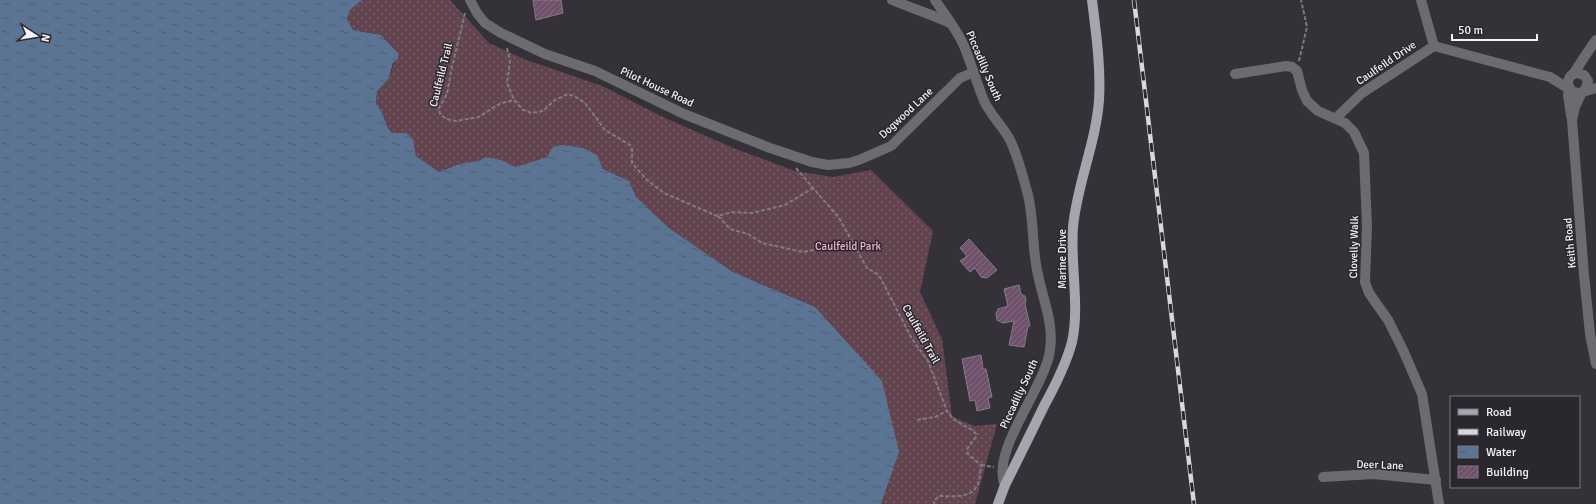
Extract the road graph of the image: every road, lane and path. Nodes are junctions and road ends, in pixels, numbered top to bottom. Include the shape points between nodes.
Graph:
1 (892, 0) edge
2 (935, 0) edge
3 (1092, 0) edge
4 (1301, 0) edge
5 (1421, 0) edge
6 (469, 3) edge
7 (952, 24) junction
8 (508, 37) junction
9 (1596, 40) edge
10 (1434, 46) junction
11 (1588, 53) junction
12 (1297, 71) junction
13 (974, 72) junction
14 (1235, 74) dead end
15 (1572, 74) junction
16 (1550, 77) junction
17 (1586, 77) junction
18 (1596, 79) edge
19 (1596, 88) edge
20 (1569, 89) junction
21 (1583, 91) junction
22 (514, 100) junction
23 (1336, 118) junction
24 (1572, 120) junction
25 (849, 163) joint
26 (795, 167) dead end
27 (813, 188) junction
28 (717, 216) junction
29 (852, 243) junction
30 (1596, 364) edge
31 (947, 411) junction
32 (917, 420) dead end
33 (1324, 476) dead end
34 (1436, 480) junction
35 (1005, 485) junction
36 (934, 504) edge
37 (998, 504) edge
38 (1439, 504) edge

1 - 7 street
2 - 7 street, Piccadilly South
3 - 35 main road, Marine Drive via 1099,99 1073,226 1075,308 1072,339 1063,369
4 - 12 path via 1308,27
5 - 10 street
6 - 8 street, Pilot House Road via 485,23
6 - 22 path, Caulfeild Trail via 452,64 447,94 439,108 440,114 446,119 456,121 479,117 499,104
7 - 13 street, Piccadilly South via 964,45
8 - 22 path via 506,45 510,61 507,83
8 - 25 street, Pilot House Road via 545,54 595,71 684,114 770,148 812,162 828,165
9 - 11 street
10 - 16 street, Caulfeild Drive
10 - 23 street, Caulfeild Drive via 1362,92
11 - 15 street
11 - 17 street
12 - 14 street via 1286,66
12 - 23 street, Clovelly Walk via 1307,101 1318,111
13 - 25 street, Dogwood Lane via 960,78 891,146
13 - 35 street, Piccadilly South via 985,101 1010,140 1019,164 1029,201 1034,254 1051,330 1048,360 1004,461 1002,474
15 - 16 street, Caulfeild Drive
15 - 17 street via 1581,73
15 - 20 street via 1568,81
16 - 20 street, Caulfeild Drive
17 - 18 street
17 - 21 street via 1588,85
19 - 21 street
20 - 21 street via 1575,93
20 - 24 street, Keith Road via 1569,114
21 - 24 street, Keith Road
22 - 28 path via 523,110 532,113 543,111 568,94 576,97 585,103 605,130 630,145 632,164 647,180 664,193
23 - 34 street, Clovelly Walk via 1354,132 1364,153 1367,227 1365,282 1369,293 1388,320 1422,394
24 - 30 street, Keith Road via 1590,334
26 - 27 path, Caulfeild Trail
27 - 28 path via 785,205 752,213 732,212
27 - 29 path, Caulfeild Trail via 839,218
28 - 29 path via 730,229 748,234 762,242 803,252
29 - 31 path, Caulfeild Trail via 867,268 879,275 912,339 928,362
31 - 32 path via 935,418
31 - 36 path, Caulfeild Trail via 952,419 976,434 967,449 968,454 981,465 977,486 972,491 961,497 939,496
33 - 34 street, Deer Lane via 1373,474
34 - 38 street, Clovelly Walk
35 - 37 main road, Marine Drive

